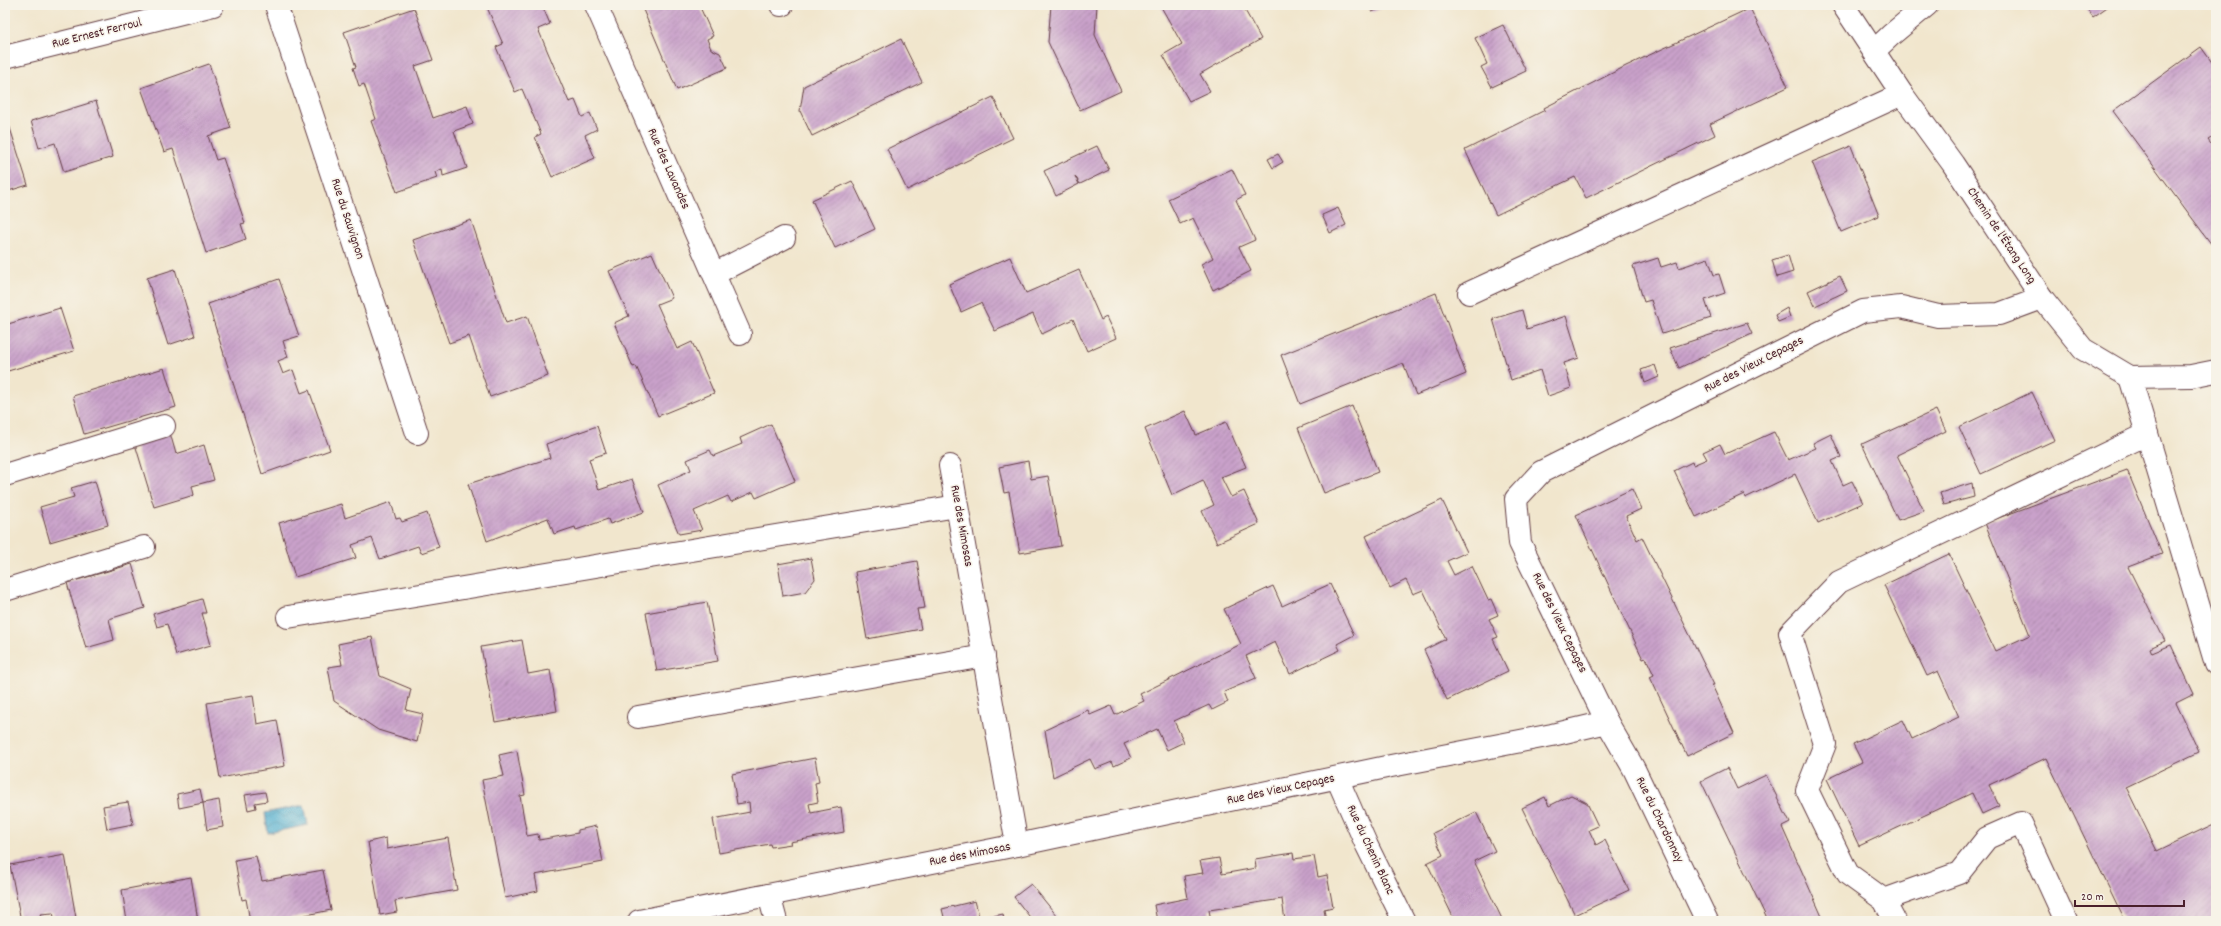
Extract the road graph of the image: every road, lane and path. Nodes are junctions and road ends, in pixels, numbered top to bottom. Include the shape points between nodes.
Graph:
1 (213, 5) edge
2 (276, 5) edge
3 (596, 5) edge
4 (1843, 5) edge
5 (1927, 5) edge
6 (1874, 51) junction
7 (5, 57) edge
8 (1902, 94) junction
9 (784, 238) dead end
10 (714, 274) junction
11 (1469, 293) dead end
12 (2042, 298) junction
13 (740, 334) dead end
14 (2216, 371) edge
15 (2130, 376) junction
16 (164, 426) dead end
17 (417, 433) dead end
18 (2147, 434) junction
19 (950, 466) dead end
20 (5, 475) edge
21 (957, 506) junction
22 (144, 547) dead end
23 (5, 590) edge
24 (288, 617) dead end
25 (984, 656) junction
26 (2216, 664) edge
27 (638, 717) dead end
28 (1607, 722) junction
29 (1337, 778) junction
30 (1017, 845) junction
31 (769, 895) junction
32 (1884, 900) junction
33 (639, 921) edge
34 (776, 921) edge
35 (1404, 921) edge
36 (1707, 921) edge
37 (1895, 921) edge
38 (2066, 921) edge

1 - 7 street, Rue Ernest Ferroul
2 - 17 street, Rue du Sauvignon
3 - 10 street, Rue des Lavandes
4 - 6 street, Chemin de l'Étang Long
5 - 6 street via 1890,34
6 - 8 street, Chemin de l'Étang Long
8 - 11 street
8 - 12 street, Chemin de l'Étang Long via 1953,164
9 - 10 street
10 - 13 street, Rue des Lavandes
12 - 15 street, Chemin de l'Étang Long via 2083,349
12 - 28 street, Rue des Vieux Cepages via 1999,314 1938,316 1901,307 1863,311 1541,472 1516,499 1520,543
14 - 15 street, Chemin de l'Étang Long via 2191,376
15 - 18 street
16 - 20 street
18 - 26 street
18 - 32 street via 1838,582 1790,633 1825,744 1807,790 1848,874
19 - 21 street, Rue des Mimosas
21 - 24 street
21 - 25 street, Rue des Mimosas
22 - 23 street
25 - 27 street
25 - 30 street, Rue des Mimosas
28 - 29 street, Rue des Vieux Cepages
28 - 36 street, Rue du Chardonnay via 1634,769
29 - 30 street, Rue des Vieux Cepages
29 - 35 street, Rue du Chenin Blanc
30 - 31 street, Rue des Mimosas
31 - 33 street, Rue des Mimosas
31 - 34 street
32 - 37 street
32 - 38 street via 1959,873 1987,838 2021,823

